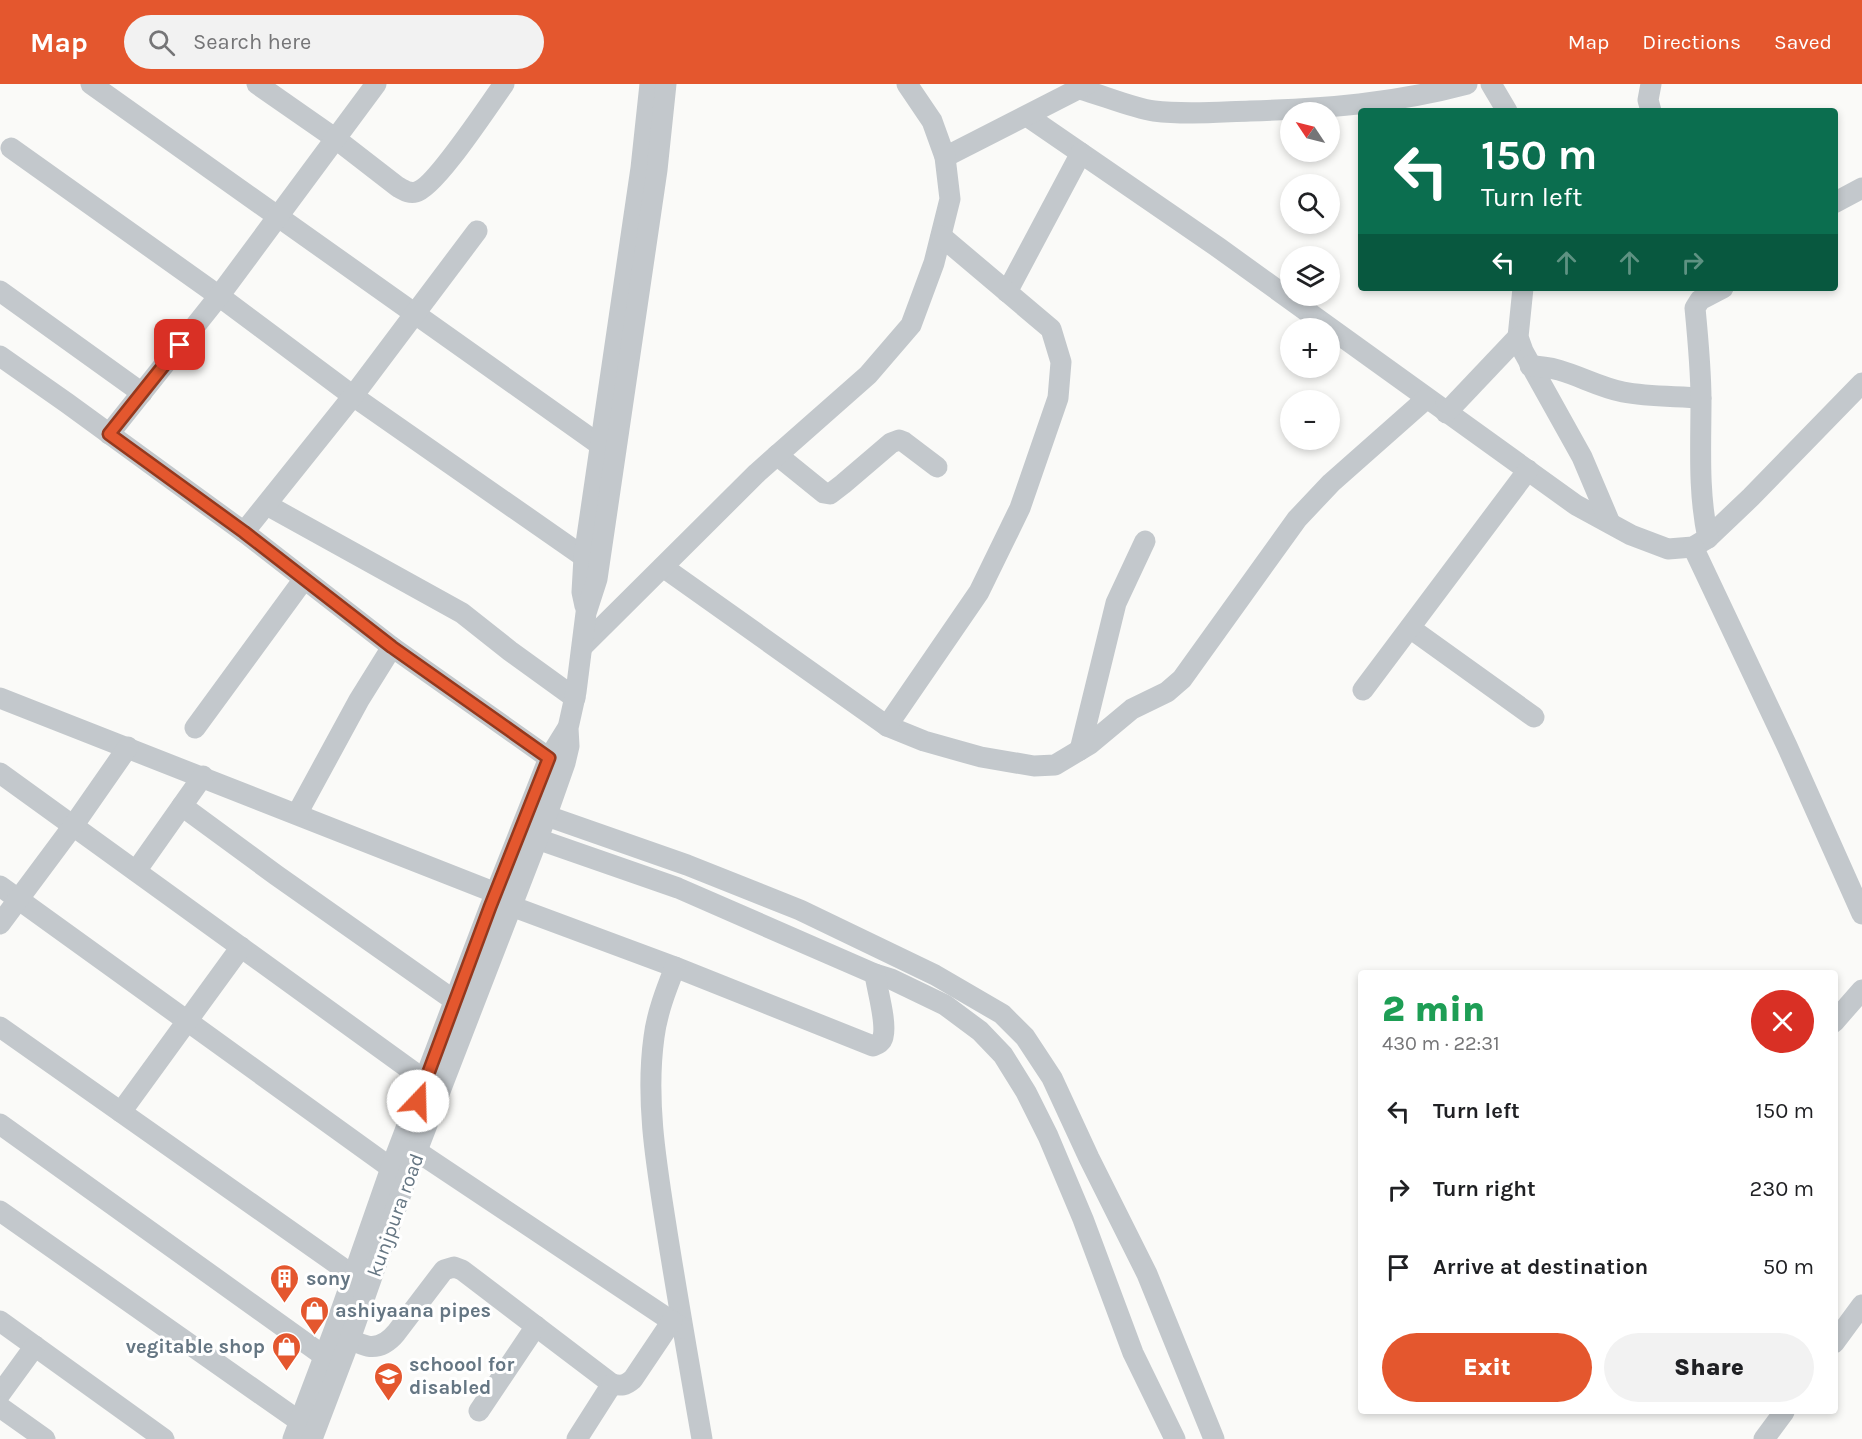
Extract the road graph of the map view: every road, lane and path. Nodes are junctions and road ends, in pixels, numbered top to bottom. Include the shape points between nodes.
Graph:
1 (91, 84) edge
2 (257, 84) edge
3 (376, 84) edge
4 (504, 84) edge
5 (653, 84) edge
6 (907, 84) edge
7 (1467, 84) edge
8 (1491, 84) edge
9 (1651, 84) edge
10 (1084, 86) edge
11 (1505, 108) edge
12 (1650, 108) edge
13 (1027, 116) junction
14 (336, 139) junction
15 (11, 148) dead end
16 (1081, 153) junction
17 (945, 157) junction
18 (1862, 188) edge
19 (1838, 201) edge
20 (278, 218) junction
21 (477, 231) dead end
22 (940, 236) junction
23 (0, 291) edge
24 (1523, 291) edge
25 (1717, 291) edge
26 (1007, 292) junction
27 (219, 296) junction
28 (414, 314) junction
29 (1518, 337) junction
30 (0, 356) edge
31 (1530, 366) junction
32 (1862, 382) edge
33 (141, 393) junction
34 (353, 396) junction
35 (1701, 398) junction
36 (1426, 399) junction
37 (1446, 412) junction
38 (109, 434) junction
39 (600, 445) junction
40 (777, 455) junction
41 (937, 466) dead end
42 (1528, 470) junction
43 (267, 505) junction
44 (1610, 524) junction
45 (244, 532) junction
46 (1145, 541) dead end
47 (1700, 542) junction
48 (584, 556) junction
49 (663, 567) junction
50 (304, 579) junction
51 (586, 613) junction
52 (1410, 628) junction
53 (583, 646) junction
54 (392, 647) junction
55 (1364, 690) dead end
56 (0, 698) edge
57 (575, 698) junction
58 (1534, 717) dead end
59 (887, 726) junction
60 (195, 728) dead end
61 (568, 728) junction
62 (128, 747) junction
63 (1080, 750) junction
64 (549, 758) junction
65 (0, 773) edge
66 (203, 776) junction
67 (182, 806) junction
68 (538, 813) junction
69 (297, 814) junction
70 (73, 826) junction
71 (529, 836) junction
72 (136, 871) junction
73 (0, 886) edge
74 (18, 899) junction
75 (503, 899) junction
76 (1862, 914) edge
77 (0, 924) edge
78 (241, 947) junction
79 (675, 968) junction
80 (875, 974) junction
81 (1862, 990) edge
82 (455, 1001) junction
83 (1838, 1017) edge
84 (187, 1021) junction
85 (0, 1026) edge
86 (426, 1081) junction
87 (121, 1112) junction
88 (0, 1124) edge
89 (410, 1147) junction
90 (391, 1168) junction
91 (0, 1211) edge
92 (354, 1276) junction
93 (1862, 1305) edge
94 (0, 1321) edge
95 (677, 1325) junction
96 (536, 1326) junction
97 (342, 1333) junction
98 (1838, 1338) edge
99 (35, 1346) junction
100 (324, 1356) junction
101 (612, 1384) junction
102 (0, 1394) edge
103 (0, 1407) edge
104 (479, 1412) dead end
105 (1783, 1414) edge
106 (296, 1430) edge
107 (45, 1439) edge
108 (164, 1439) edge
109 (312, 1439) edge
110 (577, 1439) edge
111 (702, 1439) edge
112 (1174, 1439) edge
113 (1214, 1439) edge
114 (1764, 1439) edge

1 - 20 street
2 - 14 street
3 - 14 street
4 - 14 street via 447,163 418,192 409,193 398,187
5 - 39 street
5 - 51 street via 657,170 597,579
6 - 17 street via 932,121
7 - 10 street via 1388,101 1211,112 1153,111
8 - 11 street
9 - 12 street
10 - 13 street
13 - 16 street
13 - 17 street
14 - 20 street
15 - 27 street
16 - 26 street
16 - 36 street
17 - 22 street via 950,199
18 - 19 street
20 - 27 street
20 - 28 street
21 - 28 street
22 - 26 street
22 - 40 street via 911,325 868,375
23 - 33 street
24 - 29 street
25 - 35 street via 1700,300 1695,309
26 - 59 street via 1051,329 1061,362 1058,398 1020,508 979,592
27 - 33 street
27 - 34 street
28 - 34 street
28 - 39 street
29 - 31 street
29 - 37 street
30 - 38 street
31 - 35 street via 1564,370 1623,392
31 - 44 street via 1582,457
32 - 47 street via 1751,497
33 - 38 street
34 - 43 street
34 - 48 street
35 - 47 street
36 - 37 street
36 - 63 street via 1297,519 1182,679 1172,689 1139,704
37 - 42 street
38 - 45 street
39 - 48 street
40 - 41 street via 830,494 899,440
40 - 49 street
42 - 44 street
42 - 52 street
43 - 45 street
43 - 57 street via 462,613
44 - 47 street via 1668,549
45 - 50 street
46 - 63 street via 1116,603
47 - 76 street
48 - 51 street via 582,592
49 - 53 street
49 - 59 street
50 - 54 street
50 - 60 street
51 - 53 street
52 - 55 street
52 - 58 street
53 - 57 street
54 - 64 street
54 - 69 street
56 - 62 street
57 - 61 street
59 - 63 street via 981,757 1034,766 1055,765
61 - 64 street, kunjpura road
61 - 68 street, kunjpura road via 569,746
62 - 66 street
62 - 70 street
64 - 68 street, kunjpura road
65 - 70 street
66 - 67 street
66 - 69 street
67 - 72 street
67 - 82 street
68 - 71 street, kunjpura road
68 - 113 street via 800,910 935,975 1002,1014 1025,1037 1052,1078 1147,1274
69 - 75 street
70 - 72 street
70 - 74 street
71 - 75 street, kunjpura road
71 - 80 street via 678,888
72 - 78 street
73 - 74 street
74 - 77 street
74 - 84 street
75 - 79 street
75 - 82 street, kunjpura road
75 - 89 street, kunjpura road
78 - 84 street
78 - 86 street
79 - 80 street via 873,1046 883,1038 884,1026
79 - 95 street via 661,1002 651,1072 652,1124
80 - 112 street via 945,1005 980,1031 1003,1055 1048,1136 1133,1353
81 - 83 street
82 - 86 street, kunjpura road
84 - 87 street
84 - 90 street
85 - 87 street
86 - 89 street, kunjpura road
87 - 92 street
88 - 100 street
89 - 90 street, kunjpura road
89 - 95 street
89 - 97 street, kunjpura road
90 - 92 street, kunjpura road
91 - 106 street
92 - 97 street, kunjpura road
93 - 98 street
94 - 99 street
95 - 101 street via 627,1385
95 - 111 street
96 - 97 street via 454,1267 438,1276 389,1342 370,1348
96 - 101 street
96 - 104 street
97 - 100 street, kunjpura road
97 - 109 street, kunjpura road
99 - 102 street
99 - 108 street
100 - 106 street, kunjpura road
101 - 110 street
103 - 107 street
105 - 114 street

